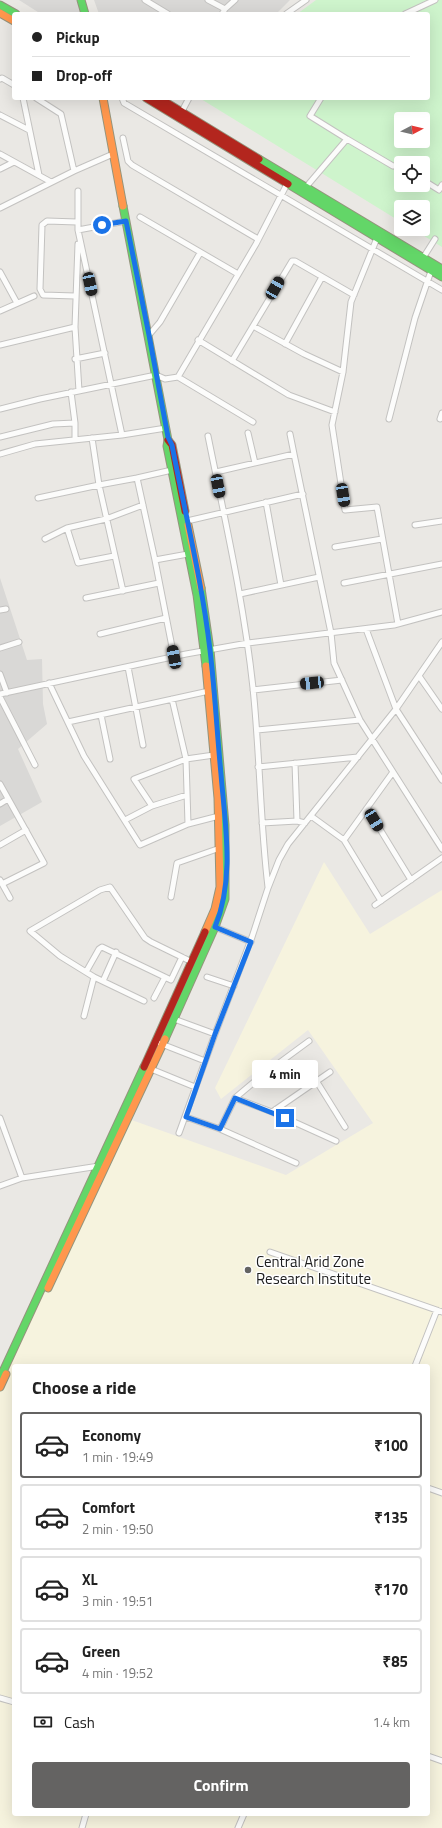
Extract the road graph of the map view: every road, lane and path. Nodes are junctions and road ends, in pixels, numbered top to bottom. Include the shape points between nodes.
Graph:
1 (81, 0) edge
2 (145, 0) edge
3 (210, 0) edge
4 (235, 0) edge
5 (306, 0) edge
6 (435, 0) edge
7 (0, 4) edge
8 (225, 9) junction
9 (13, 12) edge
10 (84, 12) edge
11 (165, 12) edge
12 (223, 12) edge
13 (289, 12) edge
14 (409, 12) edge
15 (0, 13) edge
16 (12, 20) edge
17 (0, 79) edge
18 (12, 84) edge
19 (24, 100) edge
20 (39, 100) edge
21 (103, 100) edge
22 (123, 100) edge
23 (150, 100) edge
24 (161, 100) edge
25 (188, 100) edge
26 (320, 100) edge
27 (0, 115) edge
28 (180, 115) junction
29 (29, 130) junction
30 (123, 138) dead end
31 (347, 139) junction
32 (0, 154) edge
33 (113, 154) junction
34 (14, 162) junction
35 (393, 166) dead end
36 (0, 169) edge
37 (74, 171) junction
38 (38, 175) junction
39 (51, 182) junction
40 (287, 184) junction
41 (430, 184) edge
42 (442, 185) edge
43 (306, 187) junction
44 (78, 191) dead end
45 (282, 195) junction
46 (0, 208) edge
47 (140, 217) dead end
48 (126, 221) junction
49 (77, 222) junction
50 (78, 230) junction
51 (378, 238) junction
52 (79, 239) junction
53 (435, 239) dead end
54 (258, 240) junction
55 (373, 250) junction
56 (200, 253) junction
57 (423, 258) junction
58 (442, 269) edge
59 (431, 271) junction
60 (0, 272) edge
61 (238, 274) junction
62 (322, 277) junction
63 (442, 277) edge
64 (428, 282) junction
65 (442, 290) edge
66 (354, 295) junction
67 (34, 296) dead end
68 (75, 296) junction
69 (16, 303) junction
70 (0, 311) edge
71 (253, 326) junction
72 (75, 327) junction
73 (149, 335) junction
74 (198, 340) junction
75 (285, 344) junction
76 (0, 345) edge
77 (105, 353) junction
78 (76, 358) junction
79 (232, 361) junction
80 (343, 372) junction
81 (156, 375) junction
82 (178, 377) junction
83 (111, 384) junction
84 (79, 391) junction
85 (71, 392) junction
86 (0, 409) edge
87 (335, 412) junction
88 (442, 414) edge
89 (440, 419) dead end
90 (389, 420) dead end
91 (75, 422) junction
92 (253, 422) dead end
93 (166, 429) junction
94 (248, 433) dead end
95 (290, 434) dead end
96 (122, 435) junction
97 (208, 436) dead end
98 (0, 437) edge
99 (92, 438) junction
100 (75, 439) junction
101 (168, 439) junction
102 (0, 454) edge
103 (294, 454) junction
104 (255, 463) junction
105 (172, 470) junction
106 (216, 472) junction
107 (137, 478) junction
108 (99, 485) junction
109 (303, 494) junction
110 (38, 498) dead end
111 (266, 502) junction
112 (143, 505) junction
113 (223, 512) junction
114 (106, 519) junction
115 (187, 521) junction
116 (442, 521) edge
117 (415, 526) dead end
118 (67, 528) junction
119 (45, 539) dead end
120 (382, 539) junction
121 (335, 547) dead end
122 (188, 554) junction
123 (114, 556) junction
124 (155, 560) junction
125 (442, 564) edge
126 (389, 574) junction
127 (319, 577) junction
128 (159, 583) junction
129 (344, 583) dead end
130 (281, 585) junction
131 (123, 591) junction
132 (240, 594) junction
133 (86, 598) dead end
134 (442, 612) edge
135 (166, 618) junction
136 (398, 624) junction
137 (366, 629) junction
138 (331, 633) junction
139 (100, 634) dead end
140 (18, 642) dead end
141 (442, 642) edge
142 (248, 643) junction
143 (0, 648) edge
144 (208, 651) junction
145 (174, 657) junction
146 (128, 667) junction
147 (0, 674) edge
148 (419, 676) junction
149 (342, 680) junction
150 (49, 683) junction
151 (209, 690) junction
152 (253, 690) junction
153 (6, 692) junction
154 (0, 694) edge
155 (0, 697) edge
156 (172, 699) junction
157 (136, 707) junction
158 (396, 709) junction
159 (442, 709) edge
160 (101, 715) junction
161 (360, 720) junction
162 (68, 722) junction
163 (257, 730) junction
164 (372, 740) junction
165 (143, 745) dead end
166 (214, 755) junction
167 (358, 757) junction
168 (110, 759) dead end
169 (186, 759) junction
170 (295, 763) junction
171 (35, 765) dead end
172 (258, 766) junction
173 (393, 772) junction
174 (442, 780) edge
175 (0, 784) edge
176 (187, 795) junction
177 (8, 799) junction
178 (0, 804) edge
179 (152, 806) junction
180 (367, 808) junction
181 (219, 816) junction
182 (311, 816) junction
183 (125, 820) junction
184 (298, 821) junction
185 (188, 824) junction
186 (262, 824) junction
187 (305, 824) junction
188 (26, 830) junction
189 (344, 840) junction
190 (0, 845) edge
191 (220, 848) junction
192 (442, 849) edge
193 (442, 858) edge
194 (411, 880) junction
195 (1, 882) edge
196 (268, 888) junction
197 (172, 897) dead end
198 (10, 898) dead end
199 (381, 901) junction
200 (375, 905) dead end
201 (215, 927) junction
202 (251, 942) junction
203 (116, 952) junction
204 (182, 957) junction
205 (192, 962) junction
206 (86, 972) junction
207 (94, 977) junction
208 (165, 977) junction
209 (206, 977) dead end
210 (103, 981) junction
211 (234, 986) junction
212 (154, 998) dead end
213 (144, 1001) dead end
214 (84, 1016) dead end
215 (174, 1019) junction
216 (215, 1034) junction
217 (308, 1041) dead end
218 (159, 1043) junction
219 (205, 1060) junction
220 (151, 1070) junction
221 (330, 1072) dead end
222 (317, 1082) junction
223 (195, 1088) junction
224 (235, 1098) junction
225 (272, 1112) junction
226 (186, 1117) junction
227 (0, 1118) edge
228 (345, 1127) dead end
229 (220, 1129) junction
230 (179, 1133) dead end
231 (336, 1141) dead end
232 (296, 1163) dead end
233 (99, 1166) junction
234 (22, 1178) junction
235 (0, 1186) edge
236 (270, 1252) dead end
237 (439, 1311) edge
238 (416, 1364) edge
239 (0, 1378) edge
240 (0, 1387) edge
241 (430, 1489) edge
242 (442, 1493) edge
243 (0, 1698) edge
244 (12, 1701) edge
245 (430, 1757) edge
246 (442, 1761) edge
247 (85, 1816) edge
248 (243, 1816) edge
249 (82, 1828) edge
250 (238, 1828) edge

1 - 10 main road
2 - 11 street
3 - 8 street
4 - 8 street
5 - 13 street
6 - 14 street
7 - 9 main road
8 - 12 street
15 - 16 main road
17 - 18 street
19 - 29 street
20 - 37 street via 61,114
21 - 33 main road
22 - 45 street
23 - 28 main road
24 - 28 main road
25 - 28 street
26 - 31 street via 310,116
27 - 29 street
28 - 40 main road
28 - 43 main road
29 - 38 street
30 - 54 street via 128,161 132,165
31 - 35 street
31 - 43 street
32 - 34 street
33 - 37 street
33 - 48 main road
34 - 36 street
34 - 38 street
37 - 39 street
38 - 39 street
39 - 46 street
40 - 45 street
40 - 51 main road
41 - 42 street via 439,190
43 - 57 main road
44 - 49 street
45 - 54 street
45 - 55 street
47 - 56 street
48 - 50 street
48 - 73 main road
49 - 50 street
49 - 68 street via 47,221 42,225 40,289 43,295
50 - 52 street
51 - 55 street
51 - 59 main road
52 - 68 street
52 - 77 street
53 - 57 street
54 - 61 street
55 - 64 street
55 - 66 street
56 - 61 street
56 - 73 street via 160,322
57 - 58 main road
59 - 63 main road
59 - 64 street
60 - 69 street
61 - 74 street
62 - 66 street
62 - 71 street via 295,261 290,262
62 - 75 street
64 - 65 street
64 - 90 street via 415,318
66 - 80 street
67 - 69 street
68 - 72 street
69 - 70 street
71 - 75 street
71 - 79 street
72 - 76 street
72 - 78 street
73 - 81 main road
74 - 79 street
74 - 82 street
75 - 80 street
77 - 78 street
77 - 83 street
78 - 84 street
79 - 87 street via 289,395
80 - 87 street
81 - 82 street via 165,379
81 - 83 street
81 - 93 main road
82 - 92 street
83 - 84 street
83 - 96 street
84 - 85 street
85 - 86 street
85 - 91 street
87 - 120 street via 333,435 345,510 377,507
88 - 89 street
91 - 98 street via 53,424
91 - 100 street
93 - 96 street
93 - 101 main road
94 - 104 street
95 - 103 street
96 - 99 street
97 - 106 street
99 - 100 street
99 - 108 street
100 - 102 street via 35,444
101 - 105 main road
101 - 115 main road via 172,445
103 - 104 street
103 - 109 street
104 - 106 street
105 - 107 street
105 - 122 main road
106 - 113 street
107 - 108 street
107 - 112 street
108 - 110 street
108 - 114 street
109 - 111 street
109 - 127 street
111 - 113 street
111 - 130 street
112 - 114 street
112 - 124 street
113 - 115 street
113 - 132 street
114 - 118 street
114 - 123 street
115 - 144 main road via 202,594
116 - 117 street
118 - 119 street
118 - 123 street via 78,563
120 - 121 street
120 - 126 street
122 - 124 street
122 - 144 main road
123 - 131 street
124 - 128 street
125 - 126 street
126 - 129 street
126 - 136 street
127 - 130 street
127 - 138 street
128 - 131 street
128 - 135 street
130 - 132 street
131 - 133 street
132 - 142 street
134 - 136 street
135 - 139 street
135 - 145 street
136 - 137 street
137 - 138 street
137 - 158 street
138 - 142 street
138 - 149 street via 334,663
140 - 143 street
141 - 148 street
142 - 144 street
142 - 152 street
144 - 145 street
144 - 151 main road
144 - 201 main road via 225,825 224,899
145 - 146 street
146 - 150 street
146 - 157 street
147 - 153 street
148 - 158 street
148 - 159 street
149 - 152 street
149 - 161 street
150 - 153 street
150 - 162 street
151 - 156 street
151 - 166 main road
152 - 163 street
153 - 154 street
155 - 171 street
156 - 157 street
156 - 169 street
157 - 160 street
157 - 165 street
158 - 164 street
158 - 174 street
160 - 162 street
160 - 168 street
161 - 163 street
161 - 164 street
162 - 183 street via 84,756
163 - 172 street
164 - 167 street
164 - 173 street
166 - 169 street
166 - 181 main road
167 - 170 street
167 - 182 street
169 - 176 street
169 - 179 street via 134,779
170 - 172 street
170 - 184 street
172 - 186 street
173 - 180 street
173 - 192 street
175 - 177 street
176 - 179 street
176 - 185 street
177 - 178 street
177 - 188 street
179 - 183 street
180 - 189 street
180 - 194 street
181 - 185 street
181 - 191 main road
182 - 187 street
182 - 189 street
183 - 185 street via 140,845
184 - 186 street
184 - 187 street
186 - 196 street
187 - 196 street via 288,844
188 - 190 street
188 - 195 street via 44,863
189 - 199 street
191 - 197 street via 177,863
191 - 205 main road via 217,900
193 - 194 street
194 - 199 street
195 - 198 street
196 - 202 street
199 - 200 street
201 - 202 street
201 - 215 main road
202 - 211 street
203 - 206 street via 100,948
203 - 208 street
203 - 210 street
204 - 205 street
204 - 206 street via 145,938 110,887 100,890 30,931 60,956
204 - 208 street via 171,980
205 - 218 main road
206 - 207 street
207 - 210 street
207 - 214 street
208 - 212 street
209 - 211 street
210 - 213 street
211 - 216 street
215 - 216 street
215 - 218 main road
216 - 219 street
217 - 224 street
218 - 219 street
218 - 220 main road
218 - 233 main road
219 - 223 street
220 - 223 street
220 - 240 main road
221 - 222 street
222 - 225 street
222 - 228 street
223 - 226 street
224 - 225 street
224 - 229 street
225 - 231 street
226 - 229 street
226 - 230 street
227 - 234 street
229 - 232 street
233 - 234 street
233 - 239 main road
234 - 235 street
236 - 237 street
237 - 238 street
241 - 242 street
243 - 244 street
245 - 246 street
247 - 249 street
248 - 250 street

